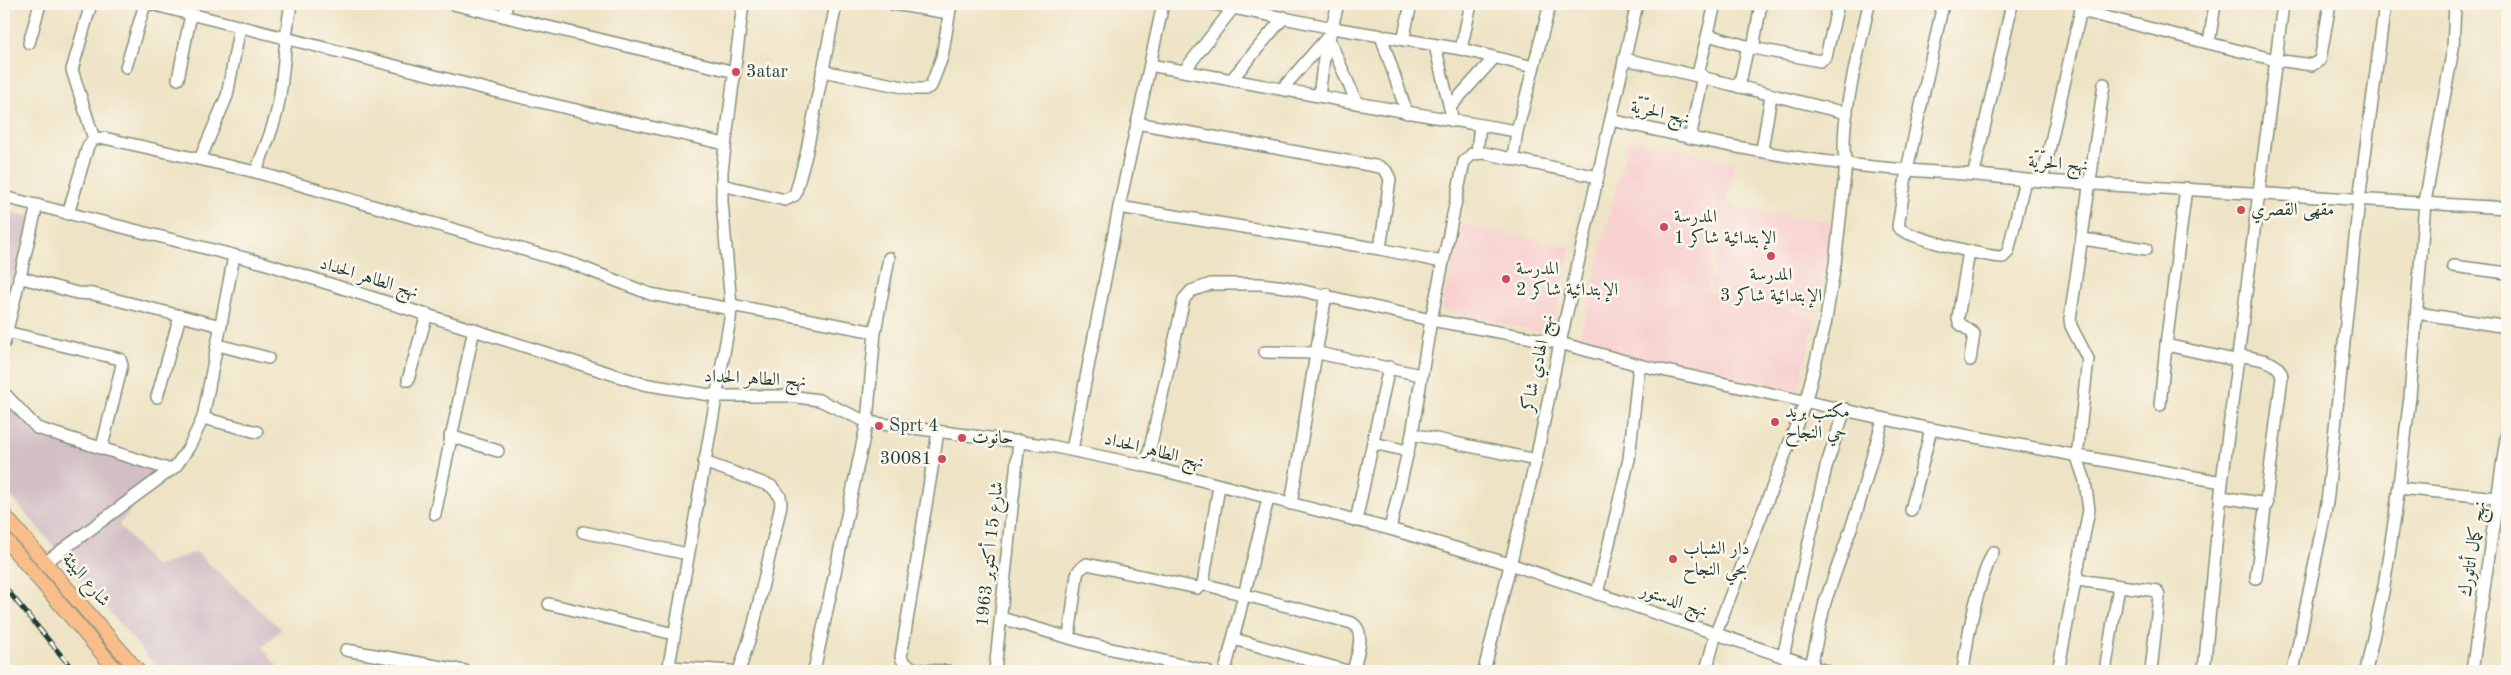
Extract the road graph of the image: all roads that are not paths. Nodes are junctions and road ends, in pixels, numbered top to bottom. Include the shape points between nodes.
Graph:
1 (40, 4) edge
2 (91, 4) edge
3 (145, 4) edge
4 (151, 4) edge
5 (290, 4) edge
6 (453, 4) edge
7 (507, 4) edge
8 (743, 4) edge
9 (836, 4) edge
10 (893, 4) edge
11 (1163, 4) edge
12 (1213, 4) edge
13 (1338, 4) edge
14 (1410, 4) edge
15 (1471, 4) edge
16 (1550, 4) edge
17 (1637, 4) edge
18 (1715, 4) edge
19 (1761, 4) edge
20 (1838, 4) edge
21 (1869, 4) edge
22 (1943, 4) edge
23 (2012, 4) edge
24 (2215, 4) edge
25 (2283, 4) edge
26 (2330, 4) edge
27 (2385, 4) edge
28 (2455, 4) edge
29 (2082, 7) edge
30 (950, 8) edge
31 (1234, 8) junction
32 (191, 14) junction
33 (504, 16) junction
34 (1284, 17) junction
35 (240, 26) junction
36 (1331, 34) junction
37 (1708, 35) junction
38 (284, 36) junction
39 (1381, 36) junction
40 (1403, 40) junction
41 (29, 43) dead end
42 (2209, 43) junction
43 (1434, 46) junction
44 (1751, 47) junction
45 (1461, 49) junction
46 (1494, 58) junction
47 (1624, 59) junction
48 (2276, 60) junction
49 (1150, 65) junction
50 (126, 67) dead end
51 (1533, 67) junction
52 (822, 71) junction
53 (1184, 71) junction
54 (736, 72) junction
55 (1701, 75) junction
56 (178, 79) dead end
57 (1231, 80) junction
58 (2104, 84) dead end
59 (1739, 87) junction
60 (1283, 88) junction
61 (1319, 96) junction
62 (1771, 96) junction
63 (1357, 103) junction
64 (1450, 107) junction
65 (1408, 113) junction
66 (1847, 113) junction
67 (1611, 120) junction
68 (1453, 121) junction
69 (1137, 123) junction
70 (1480, 124) junction
71 (1517, 131) junction
72 (94, 138) junction
73 (1690, 138) junction
74 (725, 144) junction
75 (1762, 150) junction
76 (1477, 152) junction
77 (1513, 158) junction
78 (200, 159) junction
79 (1846, 164) junction
80 (1907, 170) junction
81 (256, 172) junction
82 (1974, 173) junction
83 (1598, 176) junction
84 (2025, 180) junction
85 (2042, 181) junction
86 (2089, 184) junction
87 (722, 185) junction
88 (2186, 188) junction
89 (2259, 194) junction
90 (4, 197) edge
91 (2359, 200) junction
92 (2425, 202) junction
93 (36, 205) junction
94 (1119, 207) junction
95 (2507, 208) edge
96 (68, 214) junction
97 (2082, 239) junction
98 (1380, 248) junction
99 (2146, 249) dead end
100 (1969, 251) junction
101 (234, 256) junction
102 (889, 258) dead end
103 (1442, 262) junction
104 (2452, 266) dead end
105 (2507, 273) edge
106 (19, 277) junction
107 (1326, 294) junction
108 (731, 307) junction
109 (2417, 313) junction
110 (427, 314) junction
111 (180, 316) junction
112 (1431, 320) junction
113 (222, 326) junction
114 (2507, 327) edge
115 (474, 329) junction
116 (875, 332) junction
117 (5, 337) edge
118 (1560, 343) junction
119 (218, 345) junction
120 (2166, 345) junction
121 (1265, 352) dead end
122 (1318, 353) junction
123 (268, 358) dead end
124 (2239, 358) junction
125 (1970, 360) dead end
126 (1639, 365) junction
127 (1389, 367) junction
128 (1421, 375) junction
129 (408, 380) dead end
130 (4, 393) edge
131 (716, 396) junction
132 (157, 397) dead end
133 (1806, 400) junction
134 (2160, 405) dead end
135 (1844, 409) junction
136 (203, 418) junction
137 (1883, 419) junction
138 (867, 422) junction
139 (1930, 429) junction
140 (257, 432) dead end
141 (938, 432) junction
142 (2507, 432) edge
143 (1412, 434) junction
144 (450, 436) junction
145 (1019, 440) junction
146 (1373, 443) junction
147 (102, 447) junction
148 (1072, 450) junction
149 (498, 451) dead end
150 (1408, 451) junction
151 (2077, 457) junction
152 (1536, 460) junction
153 (704, 462) junction
154 (1146, 466) junction
155 (171, 470) junction
156 (2222, 482) junction
157 (1219, 486) junction
158 (2399, 488) junction
159 (2221, 497) junction
160 (1268, 498) junction
161 (2503, 499) edge
162 (1291, 504) junction
163 (2267, 504) junction
164 (1911, 510) dead end
165 (435, 514) dead end
166 (4, 515) edge
167 (1356, 521) junction
168 (1390, 529) junction
169 (582, 532) dead end
170 (4, 538) edge
171 (1993, 552) dead end
172 (688, 554) junction
173 (46, 562) junction
174 (1510, 564) junction
175 (2256, 578) dead end
176 (2077, 580) junction
177 (1203, 584) junction
178 (2119, 586) junction
179 (1597, 594) junction
180 (1243, 595) junction
181 (80, 603) junction
182 (549, 604) dead end
183 (68, 613) junction
184 (1001, 618) junction
185 (674, 634) junction
186 (1716, 634) junction
187 (1069, 638) junction
188 (1234, 639) junction
189 (116, 646) junction
190 (346, 650) dead end
191 (104, 656) junction
192 (1783, 657) junction
193 (1161, 666) edge
194 (1811, 667) junction
195 (668, 669) edge
196 (117, 671) edge
197 (138, 671) edge
198 (465, 671) edge
199 (731, 671) edge
200 (739, 671) edge
201 (814, 671) edge
202 (948, 671) edge
203 (995, 671) edge
204 (1207, 671) edge
205 (1225, 671) edge
206 (1347, 671) edge
207 (1353, 671) edge
208 (1484, 671) edge
209 (1706, 671) edge
210 (1826, 671) edge
211 (1963, 671) edge
212 (2058, 671) edge
213 (2105, 671) edge
214 (2151, 671) edge
215 (2204, 671) edge
216 (2293, 671) edge
217 (2366, 671) edge
218 (2472, 671) edge

1 - 41 street
2 - 72 street via 72,70
3 - 50 street
4 - 32 street
5 - 38 street
6 - 33 street
7 - 33 street
8 - 54 street
9 - 52 street
10 - 30 street
11 - 49 street
12 - 31 street
13 - 36 street
14 - 40 street
15 - 45 street
16 - 51 street
17 - 47 street, نهج الهادي شاكر
18 - 37 street
19 - 44 street
20 - 44 street via 1823,60
21 - 66 street
22 - 80 street
23 - 82 street
24 - 42 street
25 - 48 street
26 - 48 street via 2317,64
27 - 91 street
28 - 92 street via 2453,50
29 - 42 street
29 - 85 street
30 - 52 street via 936,77 925,89
31 - 34 street
31 - 53 street
32 - 35 street
32 - 56 street
33 - 54 street
34 - 36 street
34 - 57 street
35 - 38 street
35 - 78 street via 227,96
36 - 39 street
36 - 60 street
36 - 61 street
36 - 63 street
37 - 44 street
37 - 55 street
38 - 74 street via 519,97
38 - 81 street via 286,54 278,107
39 - 40 street
39 - 65 street
40 - 43 street
42 - 48 street
43 - 45 street
43 - 64 street
44 - 59 street
45 - 46 street
46 - 51 street
46 - 64 street
47 - 55 street
47 - 67 street, نهج الهادي شاكر
48 - 89 street
49 - 53 street
49 - 69 street
51 - 71 street
52 - 87 street via 795,195 785,200
53 - 57 street
54 - 74 street
55 - 59 street
55 - 73 street
57 - 60 street
58 - 86 street
59 - 62 street
60 - 61 street
61 - 63 street
62 - 66 street
62 - 75 street
63 - 65 street
64 - 68 street
65 - 68 street
66 - 79 street
67 - 73 street, نهج الحرّيّة
67 - 83 street, نهج الهادي شاكر
68 - 70 street
69 - 94 street
69 - 98 street via 1380,167 1390,179
70 - 71 street
70 - 76 street
71 - 77 street
72 - 78 street
72 - 96 street via 88,146
73 - 75 street, نهج الحرّيّة
74 - 87 street
75 - 79 street, نهج الحرّيّة
76 - 77 street
76 - 103 street via 1467,157 1461,168
77 - 83 street
78 - 81 street
79 - 80 street, نهج الحرّيّة
79 - 133 street via 1825,326
80 - 82 street, نهج الحرّيّة
80 - 100 street via 1898,222 1900,230
81 - 108 street via 576,264 650,294
82 - 84 street, نهج الحرّيّة
83 - 118 street, نهج الهادي شاكر
84 - 85 street, نهج الحرّيّة
84 - 100 street via 2006,255 2000,257
85 - 86 street, نهج الحرّيّة
86 - 88 street, نهج الحرّيّة
86 - 97 street
87 - 108 street
88 - 89 street, نهج الحرّيّة
88 - 120 street
89 - 91 street, نهج الحرّيّة
89 - 124 street
90 - 93 street, نهج الطاهر الحداد
91 - 92 street, نهج الحرّيّة
91 - 216 street via 2327,503
92 - 95 street, نهج الحرّيّة
92 - 109 street
93 - 96 street, نهج الطاهر الحداد
93 - 106 street
94 - 98 street
94 - 148 street
96 - 101 street, نهج الطاهر الحداد
97 - 99 street
97 - 151 street via 2070,320 2089,366
98 - 103 street
100 - 125 street via 1958,318 1959,323 1974,334
101 - 110 street, نهج الطاهر الحداد
101 - 113 street
102 - 116 street
103 - 112 street
104 - 105 street
106 - 111 street
106 - 117 street
107 - 112 street
107 - 122 street
107 - 154 street via 1229,282 1192,291 1184,299 1180,311
108 - 116 street
108 - 131 street
109 - 114 street
109 - 158 street
110 - 115 street, نهج الطاهر الحداد
110 - 129 street
111 - 113 street
111 - 132 street
112 - 118 street
112 - 128 street
113 - 119 street
115 - 131 street, نهج الطاهر الحداد via 643,384
115 - 144 street
116 - 138 street
117 - 147 street via 120,359 122,365
118 - 126 street
118 - 152 street, نهج الهادي شاكر
119 - 123 street
119 - 136 street
120 - 124 street
120 - 134 street
121 - 122 street
122 - 127 street
122 - 162 street
124 - 156 street
124 - 163 street via 2275,364 2281,371
126 - 133 street
126 - 179 street via 1629,459
127 - 128 street
127 - 146 street
128 - 143 street
130 - 147 street via 37,428
131 - 138 street, نهج الطاهر الحداد via 790,396 819,400
131 - 153 street
133 - 135 street
133 - 186 street
135 - 137 street
135 - 192 street via 1826,467
136 - 140 street
136 - 155 street via 182,459
137 - 139 street
137 - 194 street via 1857,511 1825,602
138 - 141 street, نهج الطاهر الحداد
138 - 201 street
139 - 151 street
139 - 164 street
141 - 145 street, نهج الطاهر الحداد
141 - 202 street via 901,657 910,667
142 - 161 street, نهج كمال أتاتورك
143 - 150 street
143 - 152 street
144 - 149 street
144 - 165 street
145 - 148 street, نهج الطاهر الحداد
145 - 184 street, شارع 15 أكتوبر 1963
146 - 150 street
146 - 167 street
147 - 155 street
148 - 154 street, نهج الطاهر الحداد
150 - 168 street
151 - 156 street
151 - 176 street via 2090,510
152 - 174 street, نهج الهادي شاكر
153 - 172 street
153 - 200 street via 771,486 780,496 781,505 751,636
154 - 157 street, نهج الطاهر الحداد
155 - 173 street
156 - 159 street
157 - 160 street, نهج الطاهر الحداد
157 - 177 street
158 - 161 street
158 - 217 street via 2383,592
159 - 163 street
159 - 215 street
160 - 162 street, نهج الطاهر الحداد
160 - 180 street
161 - 218 street, نهج كمال أتاتورك
162 - 167 street, نهج الطاهر الحداد
163 - 175 street
166 - 173 main road, شارع البيئة
167 - 168 street, نهج الطاهر الحداد
168 - 174 street, نهج الطاهر الحداد
169 - 172 street
170 - 183 main road, شارع البيئة
171 - 211 street via 1980,590
172 - 185 street
173 - 181 main road, شارع البيئة
174 - 179 street, نهج الدستور
174 - 208 street, نهج الهادي شاكر
176 - 178 street
176 - 212 street
177 - 180 street
177 - 187 street via 1197,588 1094,565 1082,566 1077,575
178 - 213 street
178 - 214 street via 2155,590 2159,594
179 - 186 street, نهج الدستور
180 - 188 street
180 - 207 street via 1356,625 1360,639
181 - 183 main road
181 - 189 main road, شارع البيئة
182 - 185 street
183 - 191 main road, شارع البيئة
184 - 187 street
184 - 203 street, شارع 15 أكتوبر 1963
185 - 195 street
186 - 192 street, نهج الدستور
186 - 209 street
187 - 193 street
188 - 205 street
188 - 206 street
189 - 191 main road
189 - 197 main road, شارع البيئة
190 - 198 street
191 - 196 main road, شارع البيئة
192 - 194 street, نهج الدستور
193 - 204 street
194 - 210 street, نهج الدستور
195 - 199 street

